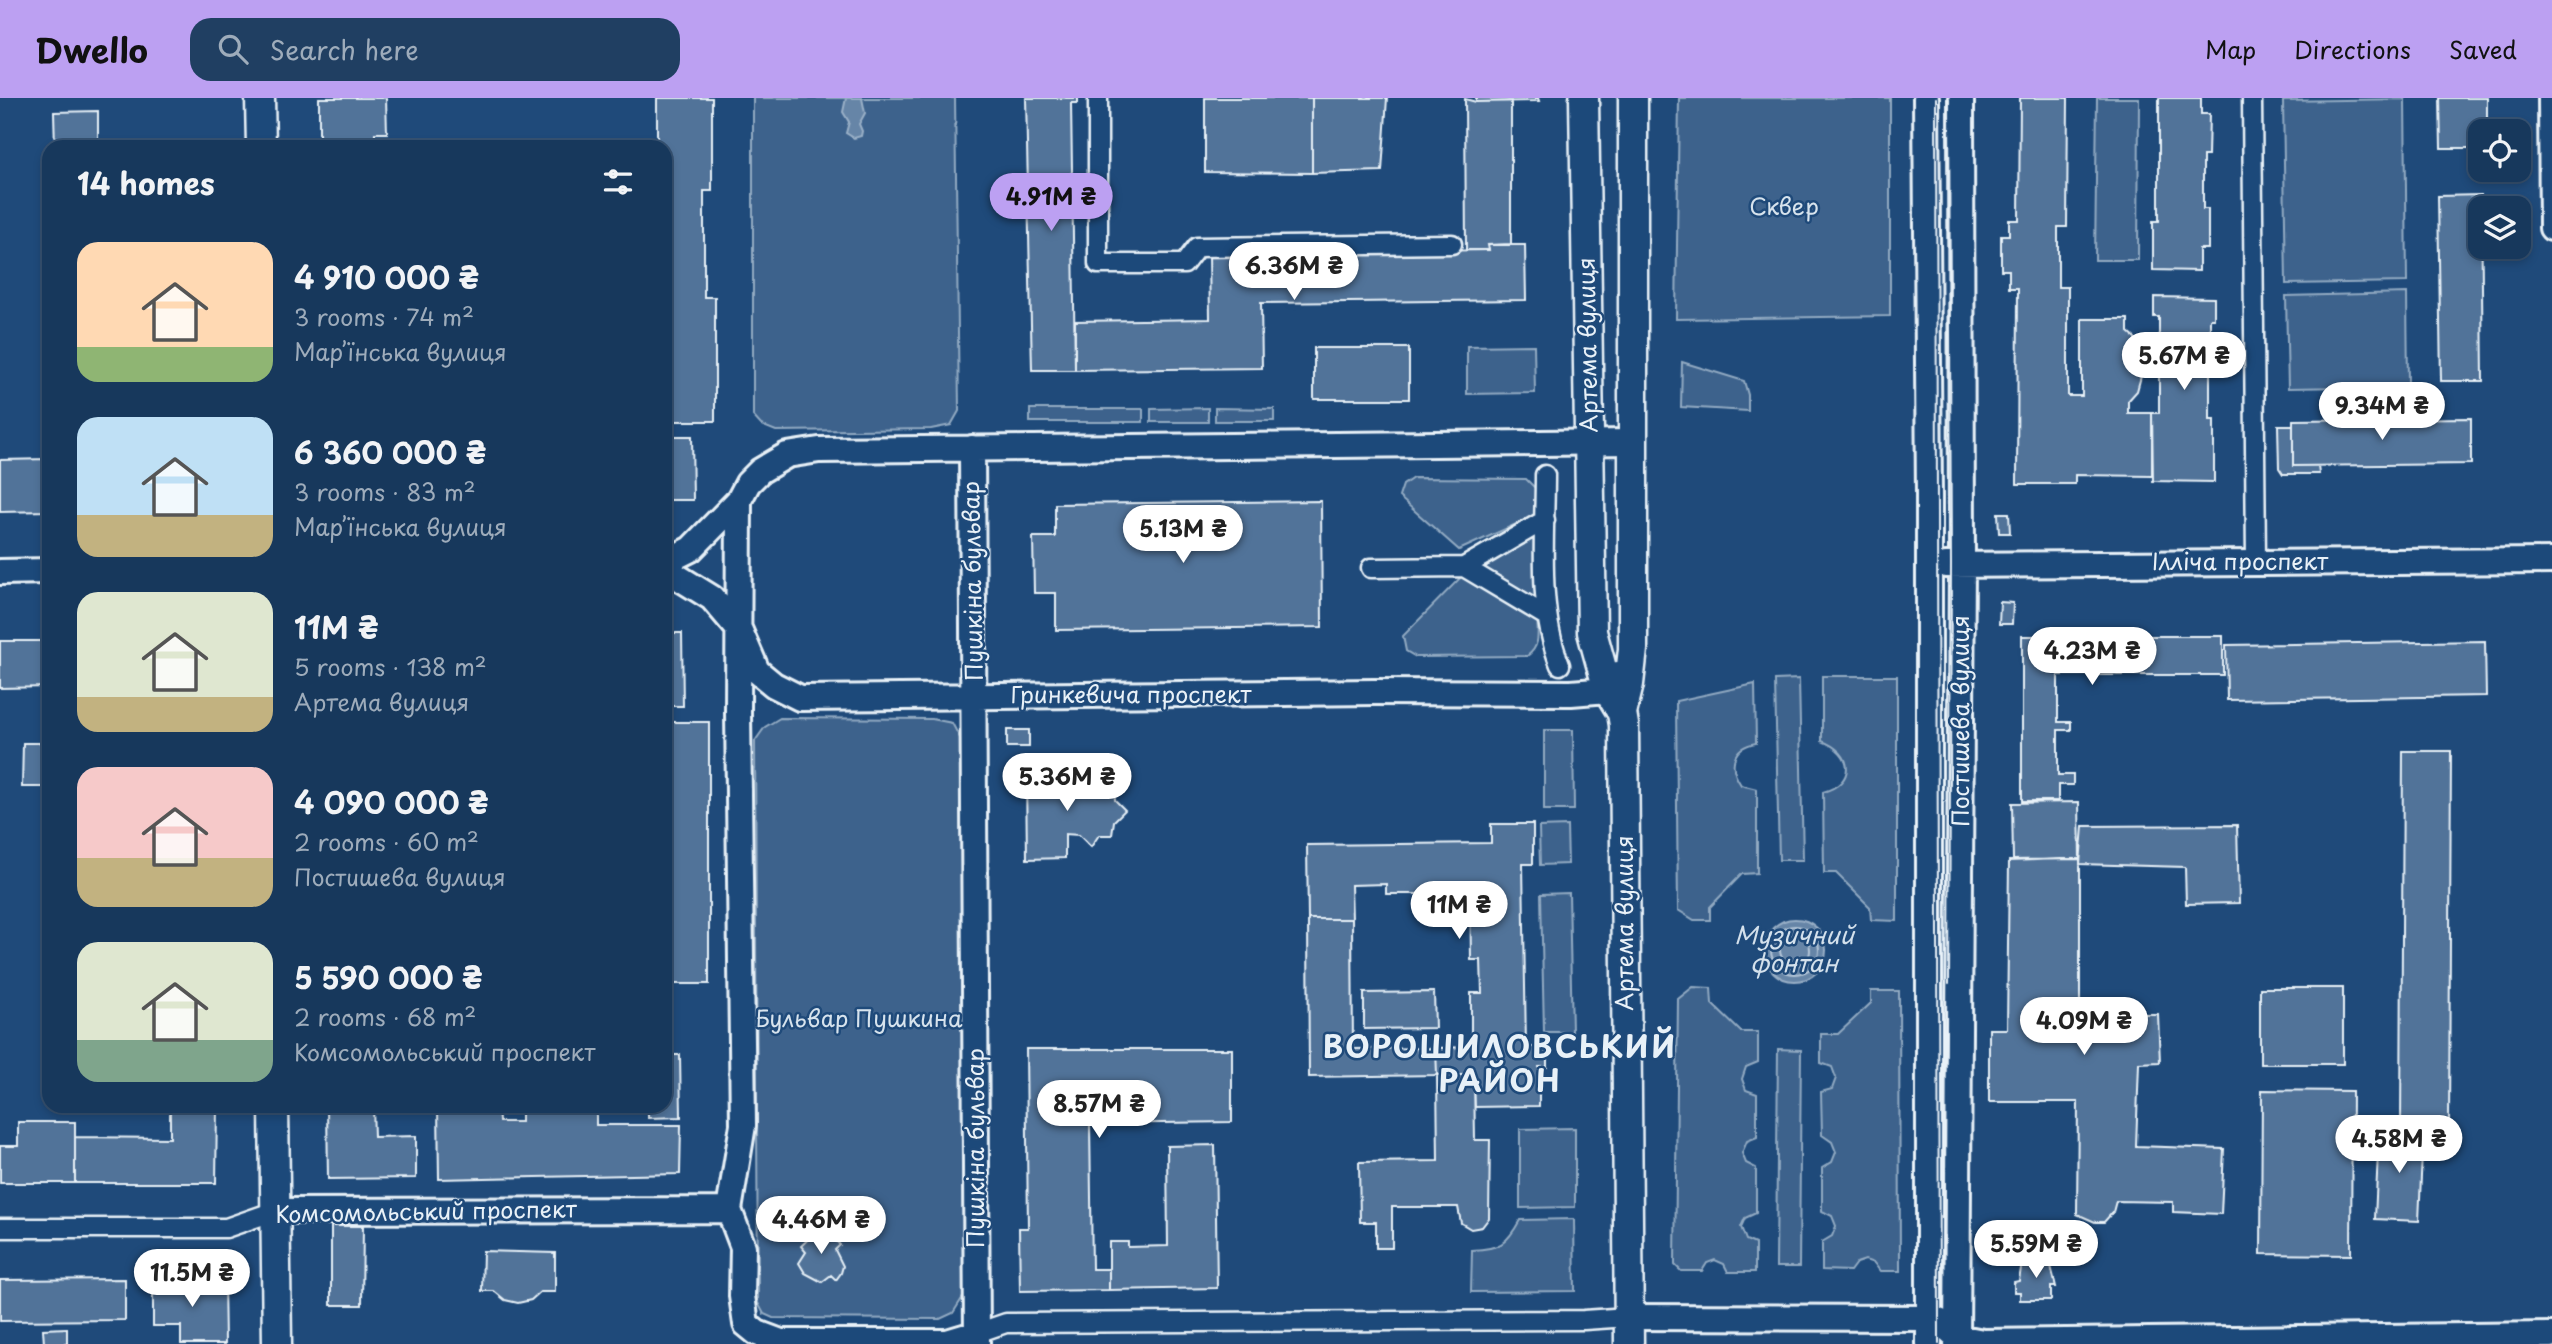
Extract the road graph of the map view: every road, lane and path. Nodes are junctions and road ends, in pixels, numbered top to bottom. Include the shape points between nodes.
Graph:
1 (260, 98) edge
2 (1098, 98) edge
3 (1584, 98) edge
4 (1633, 98) edge
5 (1926, 98) edge
6 (1961, 98) edge
7 (2252, 98) edge
8 (2551, 98) edge
9 (261, 140) edge
10 (2552, 228) edge
11 (1452, 244) dead end
12 (1589, 442) junction
13 (1633, 442) junction
14 (972, 448) junction
15 (1545, 475) dead end
16 (739, 500) junction
17 (1545, 520) junction
18 (672, 558) edge
19 (2552, 561) edge
20 (2256, 562) junction
21 (1962, 564) junction
22 (1928, 565) junction
23 (1464, 567) junction
24 (1371, 568) dead end
25 (42, 571) edge
26 (0, 572) edge
27 (672, 573) edge
28 (1546, 615) junction
29 (740, 631) junction
30 (1560, 665) dead end
31 (975, 696) junction
32 (1615, 701) junction
33 (274, 1113) edge
34 (729, 1210) junction
35 (275, 1211) junction
36 (0, 1228) edge
37 (1928, 1318) junction
38 (1628, 1331) edge
39 (2552, 1335) edge
40 (977, 1338) edge
41 (1957, 1341) edge
42 (277, 1344) edge
43 (1929, 1344) edge

1 - 9 main road
2 - 11 street via 1098,264 1184,264 1197,247
3 - 12 main road, Артема вулиця
4 - 13 main road, Артема вулиця
5 - 22 street, Постишева вулиця
6 - 21 street, Постишева вулиця
7 - 20 street
8 - 10 street
12 - 13 street
12 - 14 street
12 - 32 main road, Артема вулиця via 1592,632
13 - 32 main road, Артема вулиця via 1633,649 1629,684
14 - 16 street via 819,450 787,455 760,471
14 - 31 street, Пушкіна бульвар
15 - 17 street
16 - 18 street via 691,549
16 - 29 street
17 - 23 street
17 - 28 street
19 - 20 street, Ілліча проспект
20 - 21 street, Ілліча проспект
21 - 22 street, Ілліча проспект
21 - 41 street, Постишева вулиця
22 - 37 street, Постишева вулиця
23 - 24 street
23 - 28 street
25 - 26 street
27 - 29 street, Гринкевича проспект via 712,598
28 - 30 street
29 - 31 street, Гринкевича проспект via 757,671 800,698
29 - 34 street via 743,1125
31 - 32 street, Гринкевича проспект via 1571,693
31 - 40 street, Пушкіна бульвар
32 - 38 main road, Артема вулиця via 1624,725
33 - 35 main road
34 - 35 street, Комсомольський проспект
34 - 40 street via 743,1247 746,1324 757,1333 781,1342
35 - 36 street, Комсомольський проспект via 226,1228
35 - 42 main road
37 - 38 street
37 - 41 street via 1939,1321
37 - 43 street, Постишева вулиця
38 - 40 street via 1584,1320 1006,1323
39 - 41 street

